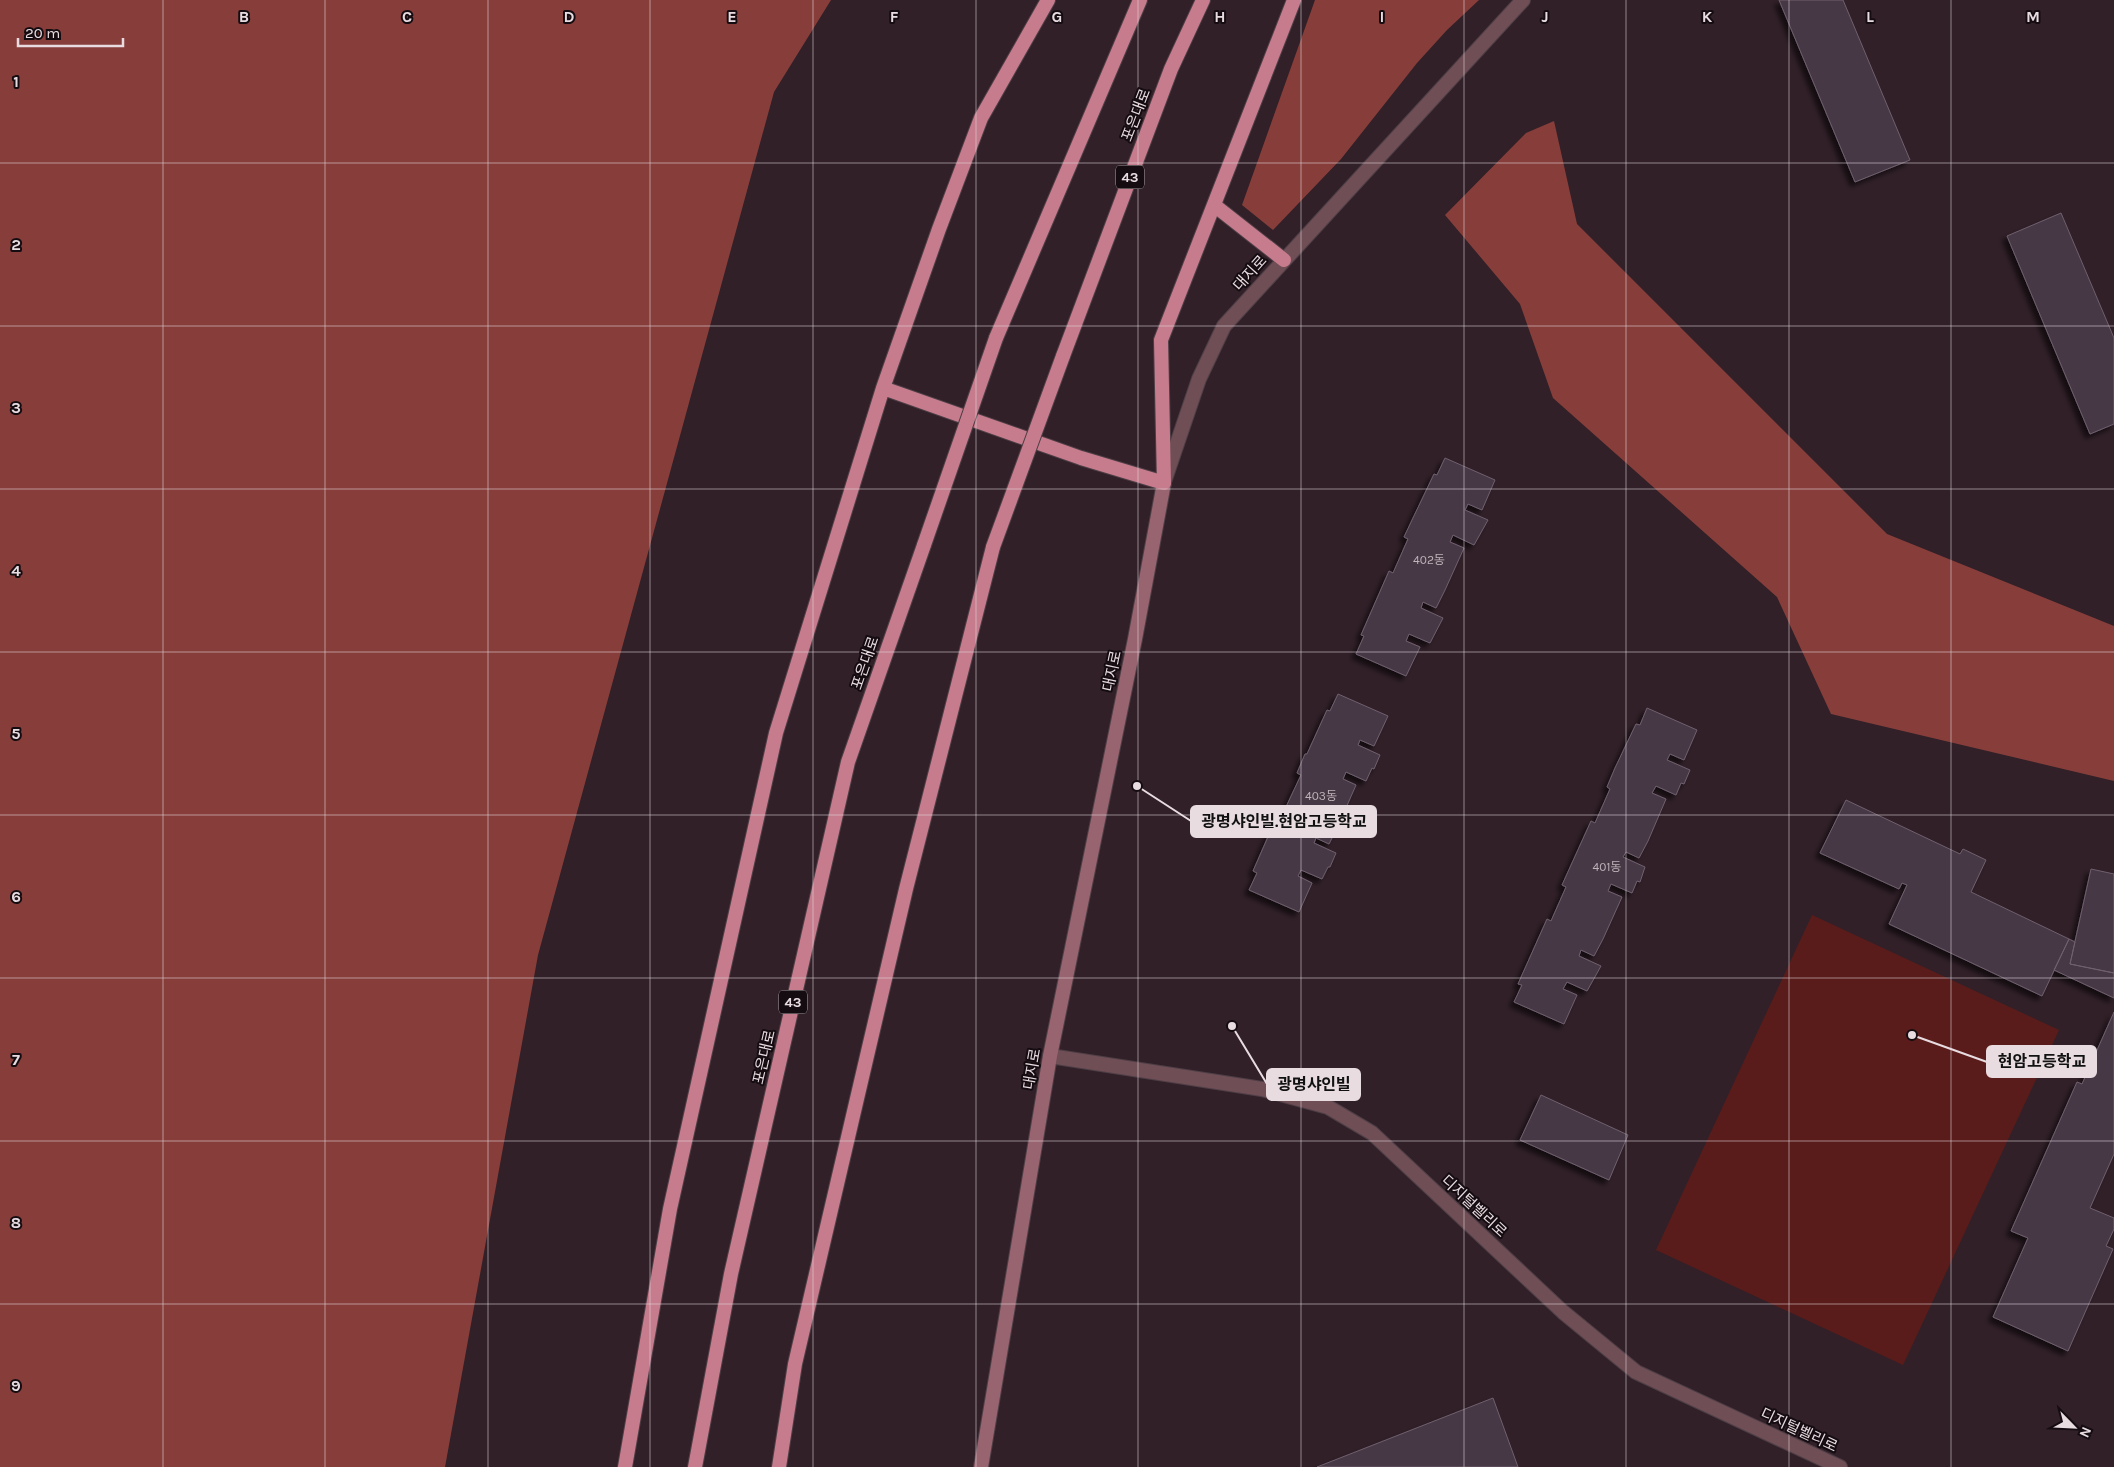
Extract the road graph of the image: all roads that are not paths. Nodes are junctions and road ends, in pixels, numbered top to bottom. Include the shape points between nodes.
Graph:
1 (1048, 0) edge
2 (1140, 0) edge
3 (1203, 0) edge
4 (1294, 0) edge
5 (1523, 0) edge
6 (1214, 205) junction
7 (1284, 260) junction
8 (883, 388) junction
9 (1164, 482) junction
10 (1050, 1056) junction
11 (625, 1467) edge
12 (695, 1467) edge
13 (779, 1467) edge
14 (981, 1467) edge
15 (1840, 1467) edge

1 - 8 highway via 980,118
2 - 12 highway, 포은대로 / 43, bridge via 996,338 848,762 731,1274
3 - 13 highway, 포은대로 / 43, bridge via 1170,69 992,547 906,888 795,1364
4 - 6 highway
5 - 7 street, 대지로
6 - 7 highway
6 - 9 highway via 1161,340
7 - 9 street, 대지로 via 1224,326 1199,379
8 - 9 highway via 1080,458
8 - 11 highway via 776,733 670,1209
9 - 10 main road, 대지로
10 - 14 main road, 대지로
10 - 15 street, 디지털벨리로 via 1262,1089 1328,1107 1372,1132 1564,1312 1636,1372

